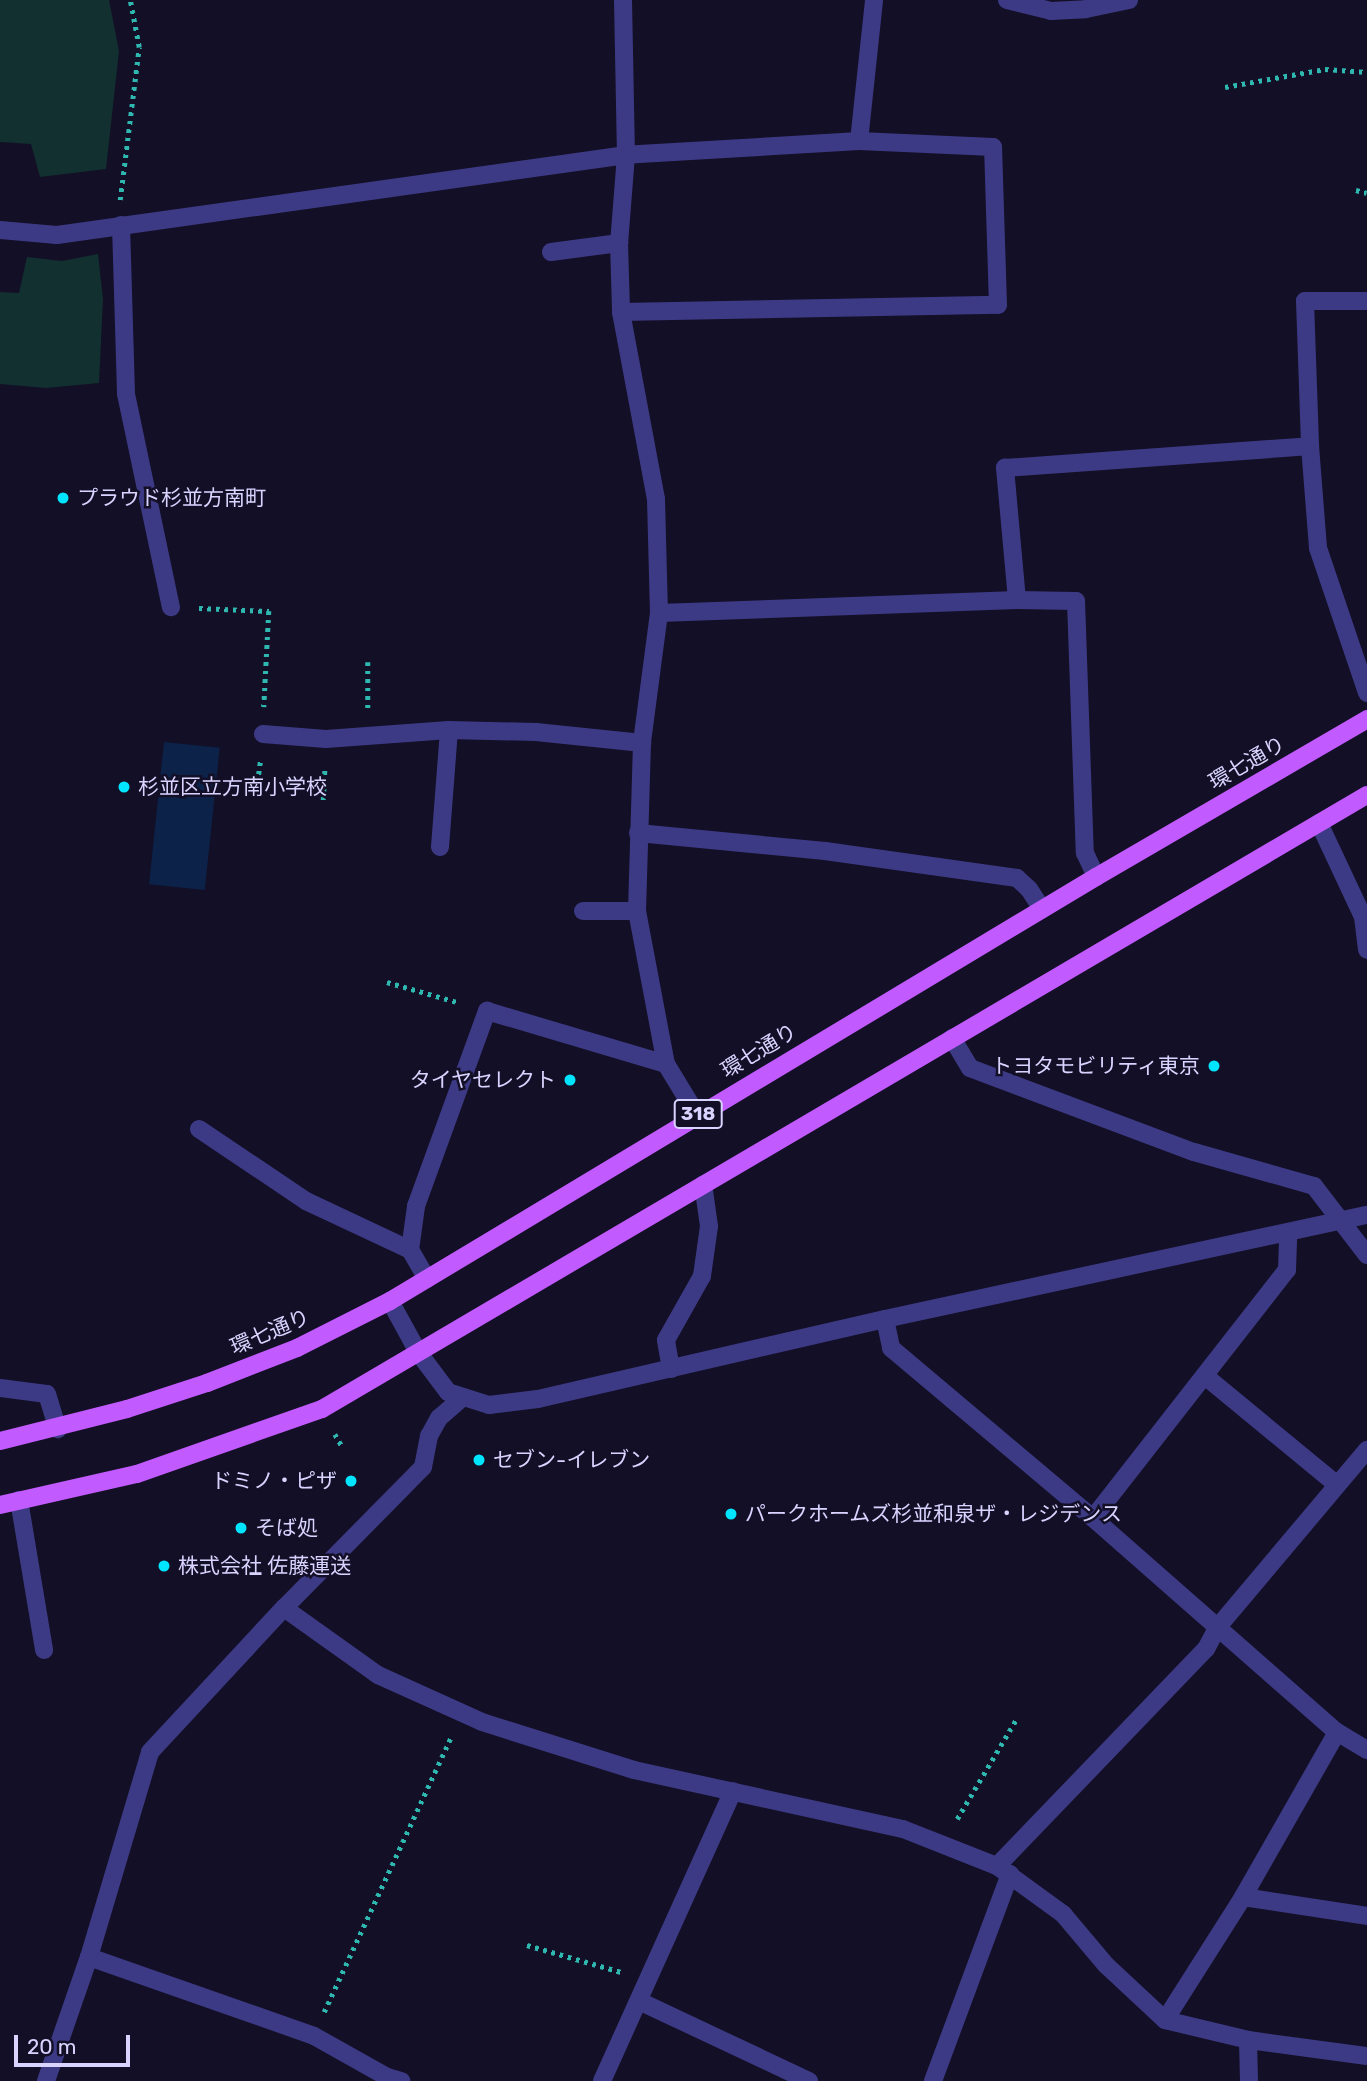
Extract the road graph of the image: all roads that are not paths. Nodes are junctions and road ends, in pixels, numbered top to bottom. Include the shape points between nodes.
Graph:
1 (623, 0) edge
2 (874, 0) edge
3 (1007, 0) edge
4 (1129, 0) edge
5 (859, 141) junction
6 (626, 155) junction
7 (121, 225) junction
8 (0, 230) edge
9 (619, 243) junction
10 (551, 252) dead end
11 (1367, 301) edge
12 (621, 312) junction
13 (1310, 446) junction
14 (1017, 600) junction
15 (171, 607) road end
16 (659, 613) junction
17 (1367, 693) edge
18 (1367, 719) edge
19 (449, 730) junction
20 (263, 734) road end
21 (642, 743) junction
22 (1367, 795) edge
23 (1319, 823) junction
24 (638, 833) junction
25 (440, 847) dead end
26 (1096, 877) junction
27 (1042, 909) junction
28 (583, 911) dead end
29 (637, 911) junction
30 (1367, 950) edge
31 (952, 1038) junction
32 (666, 1063) junction
33 (697, 1115) junction
34 (199, 1129) dead end
35 (703, 1184) junction
36 (1367, 1214) edge
37 (1342, 1220) junction
38 (1288, 1234) junction
39 (410, 1250) junction
40 (1367, 1255) edge
41 (427, 1279) junction
42 (390, 1301) junction
43 (885, 1319) junction
44 (418, 1352) junction
45 (671, 1369) junction
46 (1205, 1376) junction
47 (0, 1388) edge
48 (462, 1398) junction
49 (58, 1429) junction
50 (0, 1441) edge
51 (1367, 1450) edge
52 (1338, 1485) junction
53 (19, 1500) junction
54 (0, 1505) edge
55 (1093, 1518) junction
56 (284, 1608) junction
57 (1217, 1628) junction
58 (44, 1650) dead end
59 (1338, 1732) junction
60 (1367, 1750) edge
61 (733, 1791) junction
62 (1003, 1870) junction
63 (1243, 1896) junction
64 (1367, 1916) edge
65 (89, 1958) junction
66 (639, 2001) junction
67 (1165, 2020) junction
68 (1248, 2040) junction
69 (1367, 2056) edge
70 (46, 2081) edge
71 (401, 2081) edge
72 (602, 2081) edge
73 (809, 2081) edge
74 (933, 2081) edge
75 (1249, 2081) edge

1 - 6 street
2 - 5 street
3 - 4 street via 1051,11
5 - 6 street
5 - 12 street via 993,146 998,305
6 - 7 street
6 - 9 street
7 - 8 street via 57,234
7 - 15 street via 126,394
9 - 10 street
9 - 12 street
11 - 13 street via 1305,300
12 - 16 street via 656,499
13 - 14 street via 1005,468
13 - 17 street via 1318,548
14 - 16 street
14 - 26 street via 1076,601 1085,853
16 - 21 street
18 - 26 main road, 環七通り / 318
19 - 20 street via 326,739
19 - 21 street via 536,732
19 - 25 street
21 - 24 street
22 - 23 main road
23 - 30 street via 1363,917
23 - 31 main road
24 - 27 street via 825,851 1017,878
24 - 29 street
26 - 27 main road, 環七通り / 318
27 - 33 main road, 環七通り / 318
28 - 29 street
29 - 32 street
31 - 35 main road
31 - 37 street via 970,1068 1194,1152 1314,1185
32 - 33 street
32 - 39 street via 487,1011 416,1206
33 - 41 main road, 環七通り / 318
34 - 39 street via 306,1201
35 - 44 main road
35 - 45 street via 709,1226 702,1276 666,1340
36 - 37 street
37 - 38 street
37 - 40 street
38 - 43 street
38 - 46 street via 1287,1270
39 - 41 street
41 - 42 main road, 環七通り / 318
42 - 44 street
42 - 49 main road, 環七通り / 318 via 297,1348 207,1383
43 - 45 street
43 - 55 street via 891,1348
44 - 48 street via 448,1392
44 - 53 main road via 322,1409 136,1474
45 - 48 street via 538,1399 489,1405
46 - 52 street
46 - 55 street
47 - 49 street via 47,1394
48 - 56 street via 439,1418 429,1436 423,1467
49 - 50 main road, 環七通り / 318
51 - 52 street
52 - 57 street
53 - 54 main road
53 - 58 street
55 - 57 street
56 - 61 street via 378,1675 482,1722 634,1770
56 - 65 street via 150,1752
57 - 59 street
57 - 62 street via 1206,1649
59 - 60 street
59 - 63 street
61 - 62 street via 904,1829
61 - 66 street
62 - 67 street via 1063,1914 1107,1965
62 - 74 street
63 - 64 street
63 - 67 street
65 - 70 street
65 - 71 street via 314,2036
66 - 72 street
66 - 73 street
67 - 68 street
68 - 69 street
68 - 75 street

